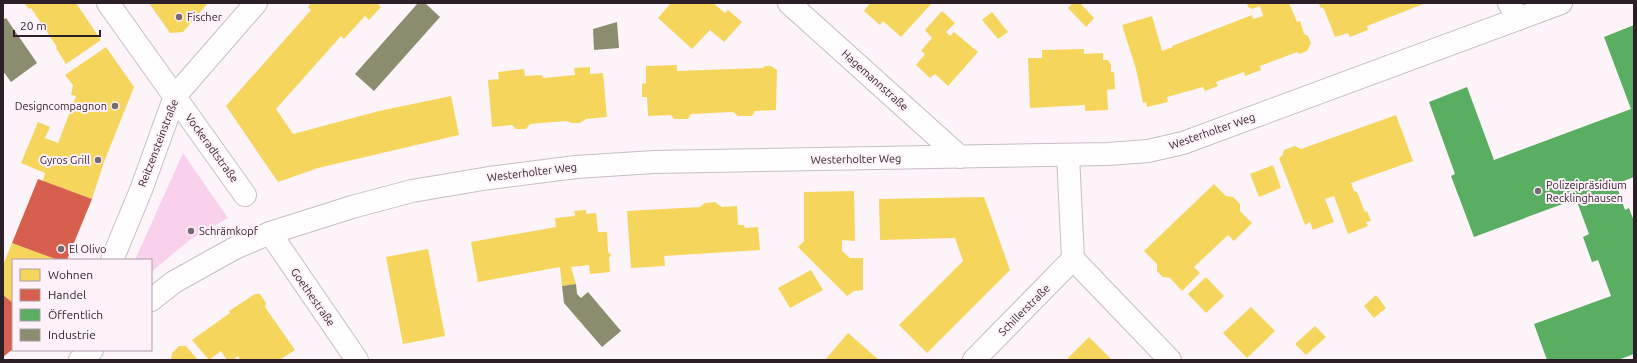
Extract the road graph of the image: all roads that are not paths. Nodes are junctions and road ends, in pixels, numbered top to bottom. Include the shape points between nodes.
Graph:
1 (108, 3) edge
2 (256, 3) edge
3 (789, 3) edge
4 (1560, 3) edge
5 (1514, 11) edge
6 (175, 96) junction
7 (1068, 155) junction
8 (960, 157) junction
9 (245, 195) dead end
10 (270, 233) junction
11 (112, 259) edge
12 (1073, 260) junction
13 (152, 299) edge
14 (91, 351) edge
15 (80, 360) edge
16 (357, 360) edge
17 (974, 360) edge
18 (1170, 360) edge

1 - 6 street, Vockeradtstraße
2 - 6 street, Reitzensteinstraße
3 - 8 street, Hagemannstraße
4 - 5 street, Westerholter Weg
5 - 7 street, Westerholter Weg via 1183,143 1148,151
6 - 9 street, Vockeradtstraße
6 - 11 street, Reitzensteinstraße
7 - 8 street, Westerholter Weg
7 - 12 street
8 - 10 street, Westerholter Weg via 688,161 576,166 412,191
10 - 13 street, Westerholter Weg via 235,248 174,282
10 - 16 street, Goethestraße
12 - 17 street, Schillerstraße
12 - 18 street
14 - 15 street

